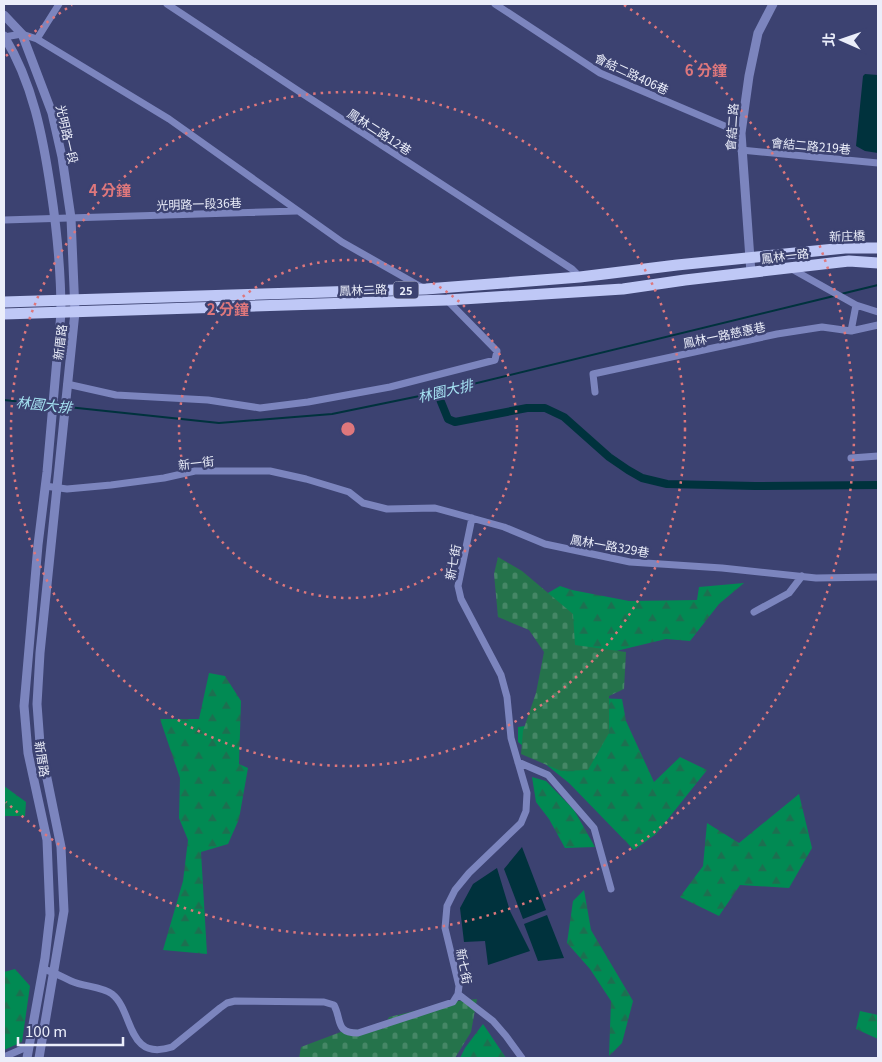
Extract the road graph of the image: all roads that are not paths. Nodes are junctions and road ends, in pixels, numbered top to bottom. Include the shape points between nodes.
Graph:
1 (59, 4) edge
2 (167, 4) edge
3 (495, 4) edge
4 (773, 4) edge
5 (4, 16) edge
6 (22, 34) junction
7 (4, 36) edge
8 (37, 39) junction
9 (741, 133) junction
10 (741, 150) junction
11 (878, 163) edge
12 (298, 211) junction
13 (71, 218) junction
14 (55, 219) junction
15 (4, 220) edge
16 (878, 248) edge
17 (818, 250) joint
18 (750, 257) junction
19 (878, 262) edge
20 (790, 268) junction
21 (751, 273) junction
22 (580, 276) junction
23 (426, 289) junction
24 (61, 300) junction
25 (75, 300) junction
26 (447, 300) junction
27 (4, 302) edge
28 (856, 305) junction
29 (75, 312) junction
30 (878, 312) edge
31 (61, 313) junction
32 (4, 314) edge
33 (878, 325) edge
34 (851, 331) junction
35 (67, 386) junction
36 (595, 392) dead end
37 (878, 456) edge
38 (851, 458) dead end
39 (45, 486) junction
40 (58, 488) junction
41 (349, 492) joint
42 (472, 518) junction
43 (802, 576) junction
44 (878, 577) edge
45 (754, 612) dead end
46 (518, 762) junction
47 (611, 890) dead end
48 (43, 969) junction
49 (55, 972) junction
50 (458, 994) junction
51 (34, 1022) junction
52 (45, 1025) junction
53 (29, 1046) junction
54 (4, 1057) edge
55 (27, 1058) edge
56 (40, 1058) edge
57 (522, 1058) edge

1 - 8 street
2 - 22 street, 鳳林二路12巷
3 - 9 street, 會結二路406巷 via 600,73
4 - 9 street, 會結二路 via 758,32
5 - 6 street, 光明路一段
6 - 7 street
6 - 8 street
6 - 13 street, 光明路一段 via 52,113
7 - 14 street, 光明路一段 via 37,111
8 - 12 street via 170,119
9 - 10 street, 會結二路
10 - 11 street, 會結二路219巷
10 - 18 street, 會結二路
12 - 13 street, 光明路一段36巷
12 - 23 street via 342,242
13 - 14 street, 光明路一段36巷
13 - 25 street, 光明路一段
14 - 15 street, 光明路一段36巷
14 - 24 street, 光明路一段
16 - 17 main road, 新庄橋 / 25
17 - 18 main road, 鳳林一路 / 25
18 - 21 street, 會結二路
18 - 22 main road, 鳳林二路 / 25
19 - 20 main road, 鳳林一路 / 25 via 849,261
20 - 21 main road, 鳳林一路 / 25
20 - 28 street
21 - 26 main road, 鳳林二路 / 25 via 624,289
22 - 23 main road, 鳳林二路 / 25
23 - 25 main road, 鳳林二路 / 25
24 - 25 main road, 鳳林二路 / 25
24 - 27 main road, 鳳林二路 / 25
24 - 31 street, 新厝路
25 - 29 street, 新厝路
26 - 29 main road, 鳳林二路 / 25
26 - 35 street via 497,351 495,360 390,388 260,408 208,400 116,395
28 - 30 street
28 - 34 street
29 - 31 main road, 鳳林二路 / 25
29 - 35 street, 新厝路
31 - 32 main road, 鳳林二路 / 25
31 - 39 street, 新厝路
33 - 34 street, 鳳林一路慈惠巷
34 - 36 street, 鳳林一路慈惠巷 via 822,327 777,334 593,374
35 - 40 street, 新厝路
37 - 38 street
39 - 40 street, 新一街
39 - 48 street, 新厝路 via 24,706 28,753 47,840 50,915
40 - 41 street, 新一街 via 111,485 195,471 228,470 270,471
40 - 49 street, 新厝路 via 37,704 40,744 61,847 64,911
41 - 42 street, 鳳林一路329巷 via 363,503 387,509 435,508
42 - 43 street, 鳳林一路329巷 via 545,544 630,562
42 - 46 street, 新七街 via 458,586 461,599 501,675
43 - 44 street, 鳳林一路329巷
43 - 45 street via 789,593
46 - 47 street via 548,775 594,828
46 - 50 street, 新七街 via 527,793 522,823 468,873 447,906 446,928
48 - 49 street, 新七街
48 - 51 street, 新厝路
49 - 50 street, 新七街 via 72,982 114,996 136,1044 149,1053 164,1052 220,1008 235,1001 324,1002 334,1005 340,1026 347,1032 358,1033 446,1006
49 - 52 street, 新厝路
50 - 57 street via 492,1021
51 - 52 street
51 - 53 street, 新厝路
52 - 56 street, 新厝路
53 - 54 street
53 - 55 street, 新厝路

